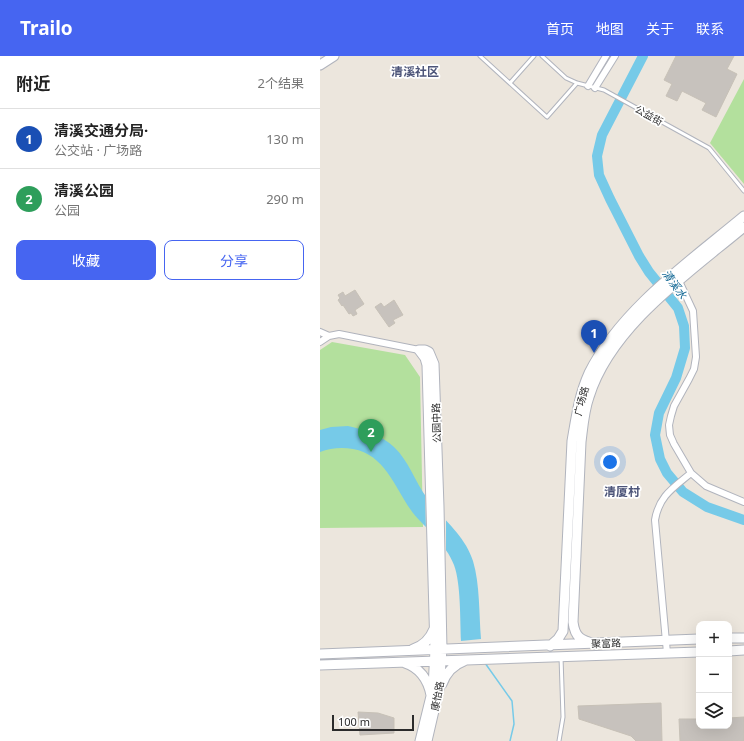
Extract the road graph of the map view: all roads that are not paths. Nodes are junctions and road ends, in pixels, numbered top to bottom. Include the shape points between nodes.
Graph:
1 (334, 56) edge
2 (480, 56) edge
3 (534, 56) edge
4 (542, 56) edge
5 (606, 56) edge
6 (615, 56) edge
7 (320, 64) edge
8 (510, 83) junction
9 (577, 84) junction
10 (588, 86) junction
11 (595, 88) junction
12 (744, 191) edge
13 (744, 216) edge
14 (744, 227) edge
15 (677, 280) junction
16 (653, 298) junction
17 (320, 332) edge
18 (329, 336) junction
19 (320, 342) edge
20 (418, 350) junction
21 (691, 474) junction
22 (744, 502) edge
23 (435, 627) junction
24 (732, 638) edge
25 (744, 638) edge
26 (696, 640) edge
27 (666, 641) junction
28 (595, 644) junction
29 (550, 646) junction
30 (439, 649) junction
31 (744, 650) edge
32 (408, 651) junction
33 (732, 651) edge
34 (696, 652) edge
35 (666, 653) junction
36 (320, 654) edge
37 (561, 656) junction
38 (467, 659) junction
39 (438, 660) junction
40 (400, 662) junction
41 (320, 665) edge
42 (439, 689) junction
43 (431, 696) junction
44 (420, 741) edge
45 (427, 741) edge
46 (559, 741) edge

1 - 7 street
2 - 8 lane
3 - 8 lane
4 - 9 lane, 公益街 via 566,78
5 - 10 street
6 - 11 street
8 - 9 lane via 547,117
9 - 10 lane, 公益街
10 - 11 lane, 公益街
11 - 12 lane, 公益街 via 604,90 709,148
13 - 15 street, 广场路
14 - 15 street, 广场路
15 - 16 street, 广场路
15 - 21 street via 693,312 696,357 694,369 674,406 669,425 674,444
16 - 28 street, 广场路 via 607,359 589,396 584,416 573,622 578,637
16 - 29 street, 广场路 via 634,310 611,338 589,374 582,393 572,441 563,631
17 - 18 street
18 - 19 street
18 - 20 street, 公园中路 via 346,335
20 - 23 street, 公园中路 via 427,365
20 - 30 street, 公园中路 via 429,352 434,364 440,549
21 - 22 street via 706,486
21 - 27 street via 659,504 655,520
23 - 30 street
23 - 32 street via 432,636 419,647
24 - 25 street
26 - 27 street, 聚富路
27 - 28 street, 聚富路
27 - 35 street
28 - 29 street, 聚富路
29 - 30 street, 聚富路
30 - 32 street
30 - 39 street, 康怡路
31 - 33 street
32 - 36 street
34 - 35 street, 聚富路
35 - 37 street, 聚富路
37 - 38 street, 聚富路
37 - 46 lane via 563,717
38 - 39 street
38 - 42 street via 452,668
39 - 40 street
39 - 42 street, 康怡路
39 - 43 street, 康怡路
40 - 41 street
40 - 43 street via 412,665 420,671 430,687
42 - 45 street, 康怡路
43 - 44 street, 康怡路

